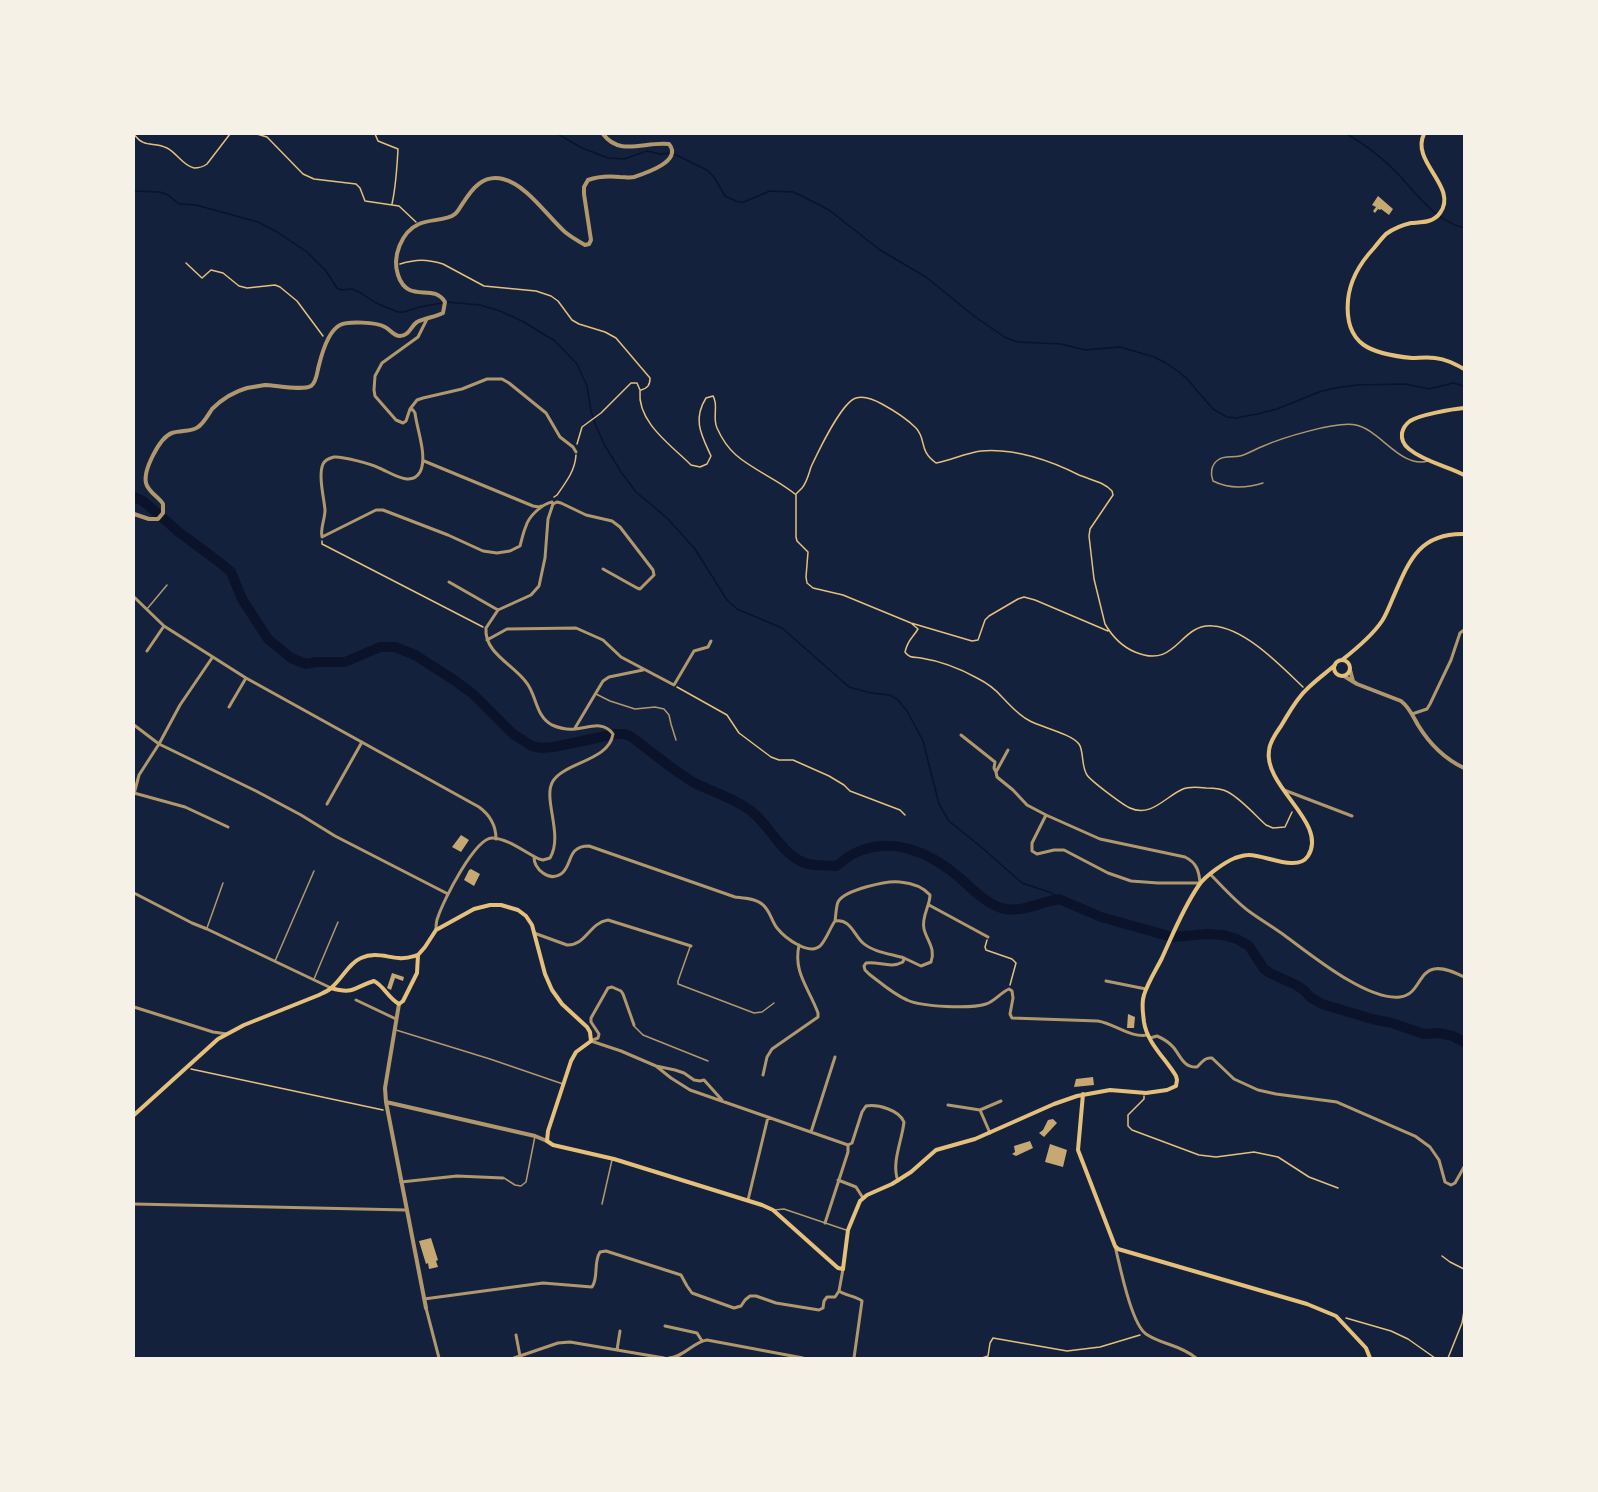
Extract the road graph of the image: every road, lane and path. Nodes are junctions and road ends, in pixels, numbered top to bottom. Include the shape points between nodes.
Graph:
1 (134, 134) edge
2 (230, 134) edge
3 (260, 134) edge
4 (375, 134) edge
5 (603, 134) edge
6 (1424, 134) edge
7 (392, 204) junction
8 (419, 224) junction
9 (186, 263) dead end
10 (396, 265) junction
11 (427, 319) junction
12 (328, 341) junction
13 (1464, 369) edge
14 (640, 390) junction
15 (1464, 408) edge
16 (410, 409) junction
17 (576, 452) junction
18 (1429, 461) junction
19 (424, 462) junction
20 (1464, 475) edge
21 (1263, 483) dead end
22 (796, 494) junction
23 (553, 504) junction
24 (543, 505) junction
25 (134, 514) edge
26 (1464, 534) edge
27 (322, 537) junction
28 (603, 569) dead end
29 (449, 582) dead end
30 (167, 585) dead end
31 (134, 597) edge
32 (147, 610) junction
33 (498, 610) junction
34 (911, 622) junction
35 (164, 626) junction
36 (486, 628) junction
37 (1464, 630) edge
38 (1109, 631) junction
39 (487, 640) junction
40 (711, 641) dead end
41 (147, 651) dead end
42 (1353, 652) junction
43 (212, 658) junction
44 (1342, 660) junction
45 (1335, 665) junction
46 (1349, 667) junction
47 (643, 670) junction
48 (1336, 673) junction
49 (1324, 675) junction
50 (1344, 676) junction
51 (246, 678) junction
52 (1353, 681) junction
53 (674, 685) junction
54 (1306, 690) junction
55 (595, 693) junction
56 (229, 707) dead end
57 (1412, 714) junction
58 (134, 725) edge
59 (574, 729) junction
60 (961, 735) dead end
61 (676, 740) dead end
62 (362, 742) junction
63 (159, 744) junction
64 (1008, 750) dead end
65 (1464, 768) edge
66 (996, 772) junction
67 (1282, 790) junction
68 (134, 794) edge
69 (327, 804) dead end
70 (1295, 805) junction
71 (905, 815) dead end
72 (1046, 815) junction
73 (1352, 816) dead end
74 (228, 827) dead end
75 (496, 839) junction
76 (534, 857) junction
77 (314, 870) dead end
78 (1210, 874) junction
79 (223, 883) dead end
80 (1200, 883) junction
81 (134, 893) edge
82 (448, 894) junction
83 (929, 905) junction
84 (835, 921) junction
85 (338, 922) dead end
86 (207, 929) junction
87 (436, 930) junction
88 (534, 933) junction
89 (988, 937) joint
90 (800, 945) junction
91 (691, 946) joint
92 (418, 955) junction
93 (904, 958) junction
94 (275, 962) junction
95 (1464, 977) edge
96 (314, 979) junction
97 (1106, 981) dead end
98 (331, 988) junction
99 (1009, 989) junction
100 (1146, 989) junction
101 (356, 1000) dead end
102 (399, 1004) junction
103 (774, 1004) dead end
104 (134, 1007) edge
105 (396, 1019) junction
106 (633, 1025) joint
107 (394, 1029) junction
108 (227, 1034) junction
109 (1149, 1037) junction
110 (591, 1041) junction
111 (835, 1058) dead end
112 (708, 1060) dead end
113 (656, 1066) junction
114 (185, 1068) junction
115 (763, 1075) dead end
116 (563, 1084) junction
117 (1146, 1093) junction
118 (1083, 1094) junction
119 (723, 1101) junction
120 (1001, 1101) dead end
121 (386, 1102) junction
122 (948, 1105) dead end
123 (980, 1110) junction
124 (387, 1111) junction
125 (134, 1115) edge
126 (768, 1117) junction
127 (812, 1132) junction
128 (990, 1133) junction
129 (535, 1136) junction
130 (547, 1141) junction
131 (848, 1145) junction
132 (612, 1159) junction
133 (1464, 1167) edge
134 (503, 1178) joint
135 (838, 1180) junction
136 (898, 1180) junction
137 (401, 1182) junction
138 (1338, 1188) dead end
139 (863, 1198) junction
140 (748, 1200) junction
141 (134, 1204) edge
142 (602, 1204) dead end
143 (406, 1210) junction
144 (773, 1210) junction
145 (825, 1223) junction
146 (848, 1230) junction
147 (1115, 1246) junction
148 (1442, 1256) dead end
149 (843, 1269) junction
150 (1464, 1269) edge
151 (839, 1291) junction
152 (424, 1299) junction
153 (426, 1308) joint
154 (1464, 1311) edge
155 (1347, 1319) dead end
156 (1463, 1323) edge
157 (665, 1326) dead end
158 (620, 1331) dead end
159 (1145, 1333) junction
160 (516, 1335) dead end
161 (702, 1341) junction
162 (617, 1350) junction
163 (520, 1356) junction
164 (439, 1359) edge
165 (514, 1359) edge
166 (664, 1359) edge
167 (669, 1359) edge
168 (803, 1359) edge
169 (854, 1359) edge
170 (982, 1359) edge
171 (1196, 1359) edge
172 (1370, 1359) edge
173 (1435, 1359) edge
174 (1448, 1359) edge

1 - 2 path via 142,143 169,148 196,168 207,164
3 - 7 path via 303,174 356,184 365,201
4 - 7 path via 378,141 398,149
5 - 8 street via 617,146 669,144 672,153 670,160 632,178 599,176 588,180 584,194 591,240 585,245 566,233 523,190 512,182 494,178 474,187 456,214
6 - 13 main road via 1421,150 1443,189 1442,211 1429,221 1407,224 1385,235 1362,262 1349,290 1349,328 1361,344 1373,350 1412,358 1436,358
7 - 8 path
8 - 10 street via 403,240 396,253
9 - 12 path via 202,278 211,270 247,288 280,286 297,300
10 - 11 street via 408,290 432,293 444,300 443,313
10 - 14 path via 422,260 436,262 484,286 551,296 572,320 604,332 620,343 650,378 648,387
11 - 12 street via 399,336 379,325 352,322 337,327
11 - 16 street via 418,337 382,363 375,376 375,396 396,420 406,421
12 - 25 street via 310,386 265,385 239,391 223,399 198,427 169,434 151,459 146,483 163,504 163,513 153,520
14 - 17 path via 637,383 631,383 582,427
14 - 22 path via 641,406 650,424 691,465 700,467 711,456 698,421 702,403 713,396 716,426 736,456
15 - 18 main road via 1421,417 1404,427 1405,446
16 - 17 street via 423,398 487,379 502,379 546,413
16 - 19 street via 415,413
17 - 24 path via 568,479 557,495
18 - 20 main road
18 - 21 lane via 1416,462 1396,452 1371,431 1342,424 1220,459 1211,473 1213,481 1223,485 1248,488
19 - 24 street via 533,506
19 - 27 street via 419,474 409,479 355,461 335,457 326,460 321,472 325,510
22 - 34 path via 796,537 808,552 807,583
22 - 38 path via 847,403 862,397 890,408 916,429 927,457 936,463 978,452 1013,453 1045,459 1099,482 1110,488 1113,495 1089,536 1094,579
23 - 24 street
23 - 28 street via 561,503 612,521 654,575 640,589
23 - 33 street via 539,586 531,595
24 - 27 street via 526,525 520,546 497,553 483,551 383,510
26 - 42 main road via 1443,536 1420,548 1411,558 1383,621
27 - 36 path via 322,544
29 - 33 street
30 - 32 lane
31 - 32 street
32 - 35 street
33 - 36 street
34 - 38 path via 978,640 989,616 1024,597
34 - 70 path via 918,629 908,641 907,655 937,661 977,678 1001,695 1018,714 1072,738 1082,750 1087,776 1132,809 1149,810 1186,787 1218,788 1234,796 1266,825 1278,828 1285,827
35 - 41 street
35 - 43 street
36 - 39 street
37 - 57 street via 1427,709
38 - 54 path via 1131,651 1152,657 1164,654 1194,629 1223,628 1262,649
39 - 47 street via 507,629 576,628 603,640
39 - 59 street via 492,650 528,683 546,721
40 - 53 street via 708,647 694,651
42 - 44 main road
42 - 46 main road
43 - 51 street
43 - 63 street
44 - 45 main road
44 - 46 main road
45 - 48 main road
45 - 49 main road
46 - 50 main road
46 - 52 street
47 - 53 street
47 - 55 street via 609,677
48 - 49 main road
48 - 50 main road
49 - 54 main road
50 - 52 street
51 - 56 street
51 - 62 street
52 - 57 street via 1401,701
53 - 71 path via 727,715 739,734 771,757 793,760
54 - 67 main road via 1271,741 1268,752
55 - 59 street
55 - 61 lane via 635,709 664,709
57 - 65 street via 1439,751
58 - 63 street
59 - 76 street via 600,726 613,734 611,742 590,759 566,770 552,782 549,790 554,847 547,859
60 - 66 street via 995,762
62 - 69 street
62 - 75 street via 479,807 489,816
63 - 68 street via 139,775
63 - 82 street
64 - 66 street
66 - 72 street via 1027,805
67 - 70 main road
67 - 73 street
68 - 74 street via 185,807
70 - 78 main road via 1309,827 1312,841 1308,857 1302,862 1248,855 1234,858
72 - 80 street via 1100,839 1185,856 1198,868
72 - 80 street via 1032,843 1037,854 1064,850 1131,881
75 - 76 street
75 - 82 street via 486,840 480,846
76 - 90 street via 542,872 555,876 563,872 575,850 589,846 735,897 756,900 770,912 776,927
77 - 94 lane
78 - 80 main road
78 - 95 street via 1249,911 1368,990 1400,997 1409,994 1424,974 1434,969
79 - 86 lane
80 - 100 main road
81 - 86 street
82 - 87 street
83 - 84 street via 926,890 892,881 845,894 838,900
83 - 89 street
83 - 93 street via 924,928 931,946 931,962 921,966
84 - 90 street via 820,946 814,950
84 - 93 street via 847,923 863,944 872,949
85 - 96 lane
86 - 94 street
87 - 88 main road via 474,909 501,904 526,916
87 - 92 main road
88 - 91 street via 572,945 597,923 608,920
88 - 110 main road via 552,990 587,1027
89 - 99 path via 986,950 1016,963
90 - 115 street via 798,966 818,1017 772,1049
91 - 103 lane via 678,984 754,1013
92 - 98 main road via 360,958
92 - 102 main road via 417,973
93 - 99 street via 892,966 866,963 865,970 899,996 919,1004 982,1005
94 - 96 street
96 - 98 street
97 - 100 street
98 - 102 main road via 351,991 374,981
98 - 108 main road
99 - 109 street via 1013,998 1012,1018 1098,1021
100 - 109 main road via 1143,1014
101 - 105 street
102 - 105 street
104 - 108 street
105 - 107 street
106 - 110 street via 621,991 608,988 591,1018 599,1034
106 - 112 lane via 643,1035
107 - 116 lane
107 - 121 street
108 - 114 main road
109 - 117 main road via 1173,1070 1177,1083 1173,1089
109 - 133 street via 1168,1041 1189,1067 1212,1058 1234,1079 1258,1090 1337,1102 1396,1126 1430,1147 1448,1184 1455,1183
110 - 113 street
110 - 116 main road via 576,1052
111 - 127 street
113 - 119 street via 690,1090
113 - 119 street via 704,1080
114 - 124 path
114 - 125 main road
116 - 130 main road
117 - 118 main road via 1110,1090
117 - 138 path via 1128,1115 1132,1130 1208,1157 1254,1152 1278,1157 1309,1177
118 - 128 main road
118 - 147 main road via 1078,1150
119 - 126 street
120 - 123 street
121 - 124 street
121 - 129 street
122 - 123 street
123 - 128 street
124 - 137 street
126 - 127 street
126 - 140 street
127 - 131 street
128 - 136 main road via 936,1150
129 - 130 street
129 - 134 lane via 526,1182 515,1185
130 - 132 main road
131 - 135 street
131 - 136 street via 866,1106 901,1115 904,1122 895,1167
132 - 140 main road
132 - 142 lane
134 - 137 street via 457,1176
135 - 139 street via 856,1187
135 - 145 street
136 - 139 main road
137 - 143 street
139 - 146 main road
140 - 144 main road
141 - 143 street
143 - 152 street
144 - 145 lane via 784,1209
144 - 149 main road
145 - 146 lane
146 - 149 main road
147 - 159 street via 1126,1294
147 - 172 main road via 1336,1316 1366,1348
148 - 150 path
149 - 151 street
151 - 152 street via 835,1297 827,1297 819,1310 756,1296 734,1308 692,1293 681,1275 606,1251 597,1256 596,1282 592,1287 543,1283
151 - 169 street via 862,1301
152 - 153 street
153 - 164 street
154 - 156 path
155 - 173 path via 1391,1331
156 - 174 path
157 - 161 street via 697,1333
158 - 162 street
159 - 170 path via 1100,1347 1067,1351 998,1337 993,1338 988,1356
159 - 171 street via 1184,1349
160 - 163 street
161 - 167 street
161 - 168 street
162 - 163 street via 570,1342
162 - 166 street
163 - 165 street

